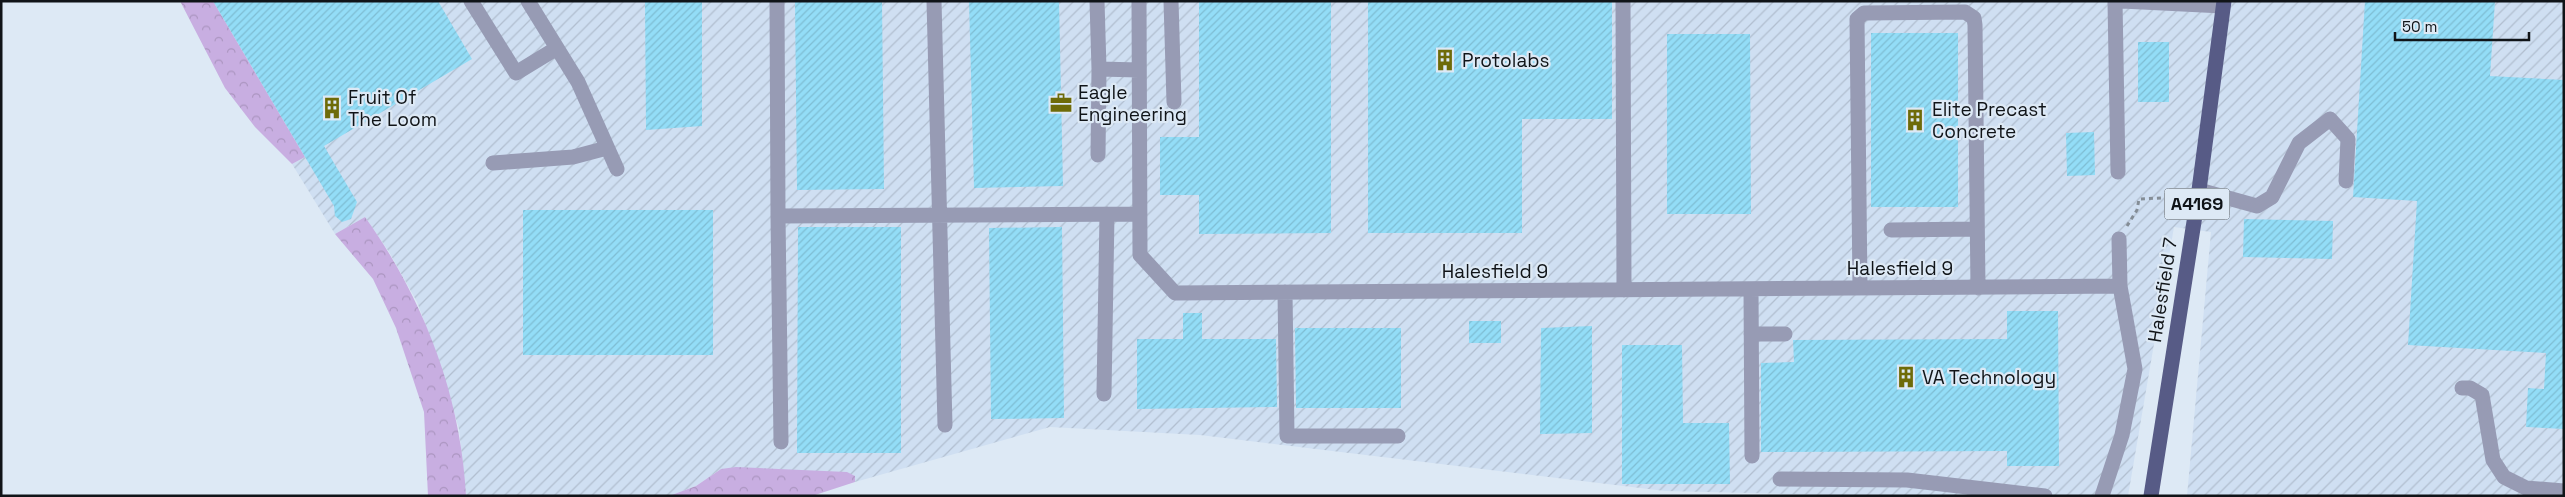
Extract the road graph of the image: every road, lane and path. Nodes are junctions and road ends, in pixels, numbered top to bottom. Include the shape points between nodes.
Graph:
1 (471, 1) edge
2 (528, 1) edge
3 (777, 1) edge
4 (934, 1) edge
5 (1097, 1) edge
6 (1139, 1) edge
7 (1171, 1) edge
8 (1622, 1) edge
9 (2115, 1) edge
10 (2122, 1) edge
11 (2224, 4) edge
12 (557, 48) junction
13 (1099, 69) junction
14 (1139, 70) junction
15 (1174, 102) dead end
16 (608, 148) junction
17 (1098, 155) dead end
18 (493, 163) dead end
19 (617, 169) dead end
20 (2118, 172) dead end
21 (2346, 181) dead end
22 (2199, 190) junction
23 (1107, 214) junction
24 (1140, 214) junction
25 (778, 216) junction
26 (940, 217) junction
27 (1977, 229) junction
28 (1891, 230) dead end
29 (2119, 239) joint
30 (2120, 286) junction
31 (1860, 288) junction
32 (1978, 288) junction
33 (1751, 289) junction
34 (1624, 290) junction
35 (1285, 292) junction
36 (1751, 334) junction
37 (1785, 334) dead end
38 (2462, 388) dead end
39 (1104, 394) dead end
40 (945, 424) dead end
41 (1398, 436) dead end
42 (781, 442) dead end
43 (1752, 456) dead end
44 (1780, 479) dead end
45 (2564, 492) edge
46 (2045, 496) edge
47 (2102, 496) edge
48 (2151, 496) edge

1 - 12 street via 516,73
2 - 12 street
3 - 25 street
4 - 26 street
5 - 13 street
6 - 14 street, Halesfield 9
7 - 15 street
8 - 34 street
9 - 20 street
10 - 11 street
11 - 22 main road, Halesfield 7 / A4169
12 - 16 street via 578,82
13 - 14 street
13 - 17 street
14 - 24 street, Halesfield 9
16 - 18 street via 573,157
16 - 19 street
21 - 22 street via 2348,139 2330,119 2299,143 2272,198 2257,206
22 - 29 path via 2180,198 2139,199
22 - 48 main road, Halesfield 7 / A4169
23 - 24 street
23 - 26 street
23 - 39 street
24 - 35 street, Halesfield 9 via 1140,255 1175,293
25 - 26 street
25 - 42 street
26 - 40 street
27 - 28 street
27 - 31 street via 1974,18 1965,12 1859,15 1856,26
27 - 32 street
29 - 30 street
30 - 32 street, Halesfield 9
30 - 47 street via 2135,370 2122,435
31 - 32 street, Halesfield 9
31 - 33 street, Halesfield 9
33 - 34 street, Halesfield 9
33 - 36 street
34 - 35 street, Halesfield 9
35 - 41 street via 1287,436
36 - 37 street
36 - 43 street
38 - 45 street via 2470,388 2482,395 2493,460 2504,477 2526,488
44 - 46 street via 1907,480

